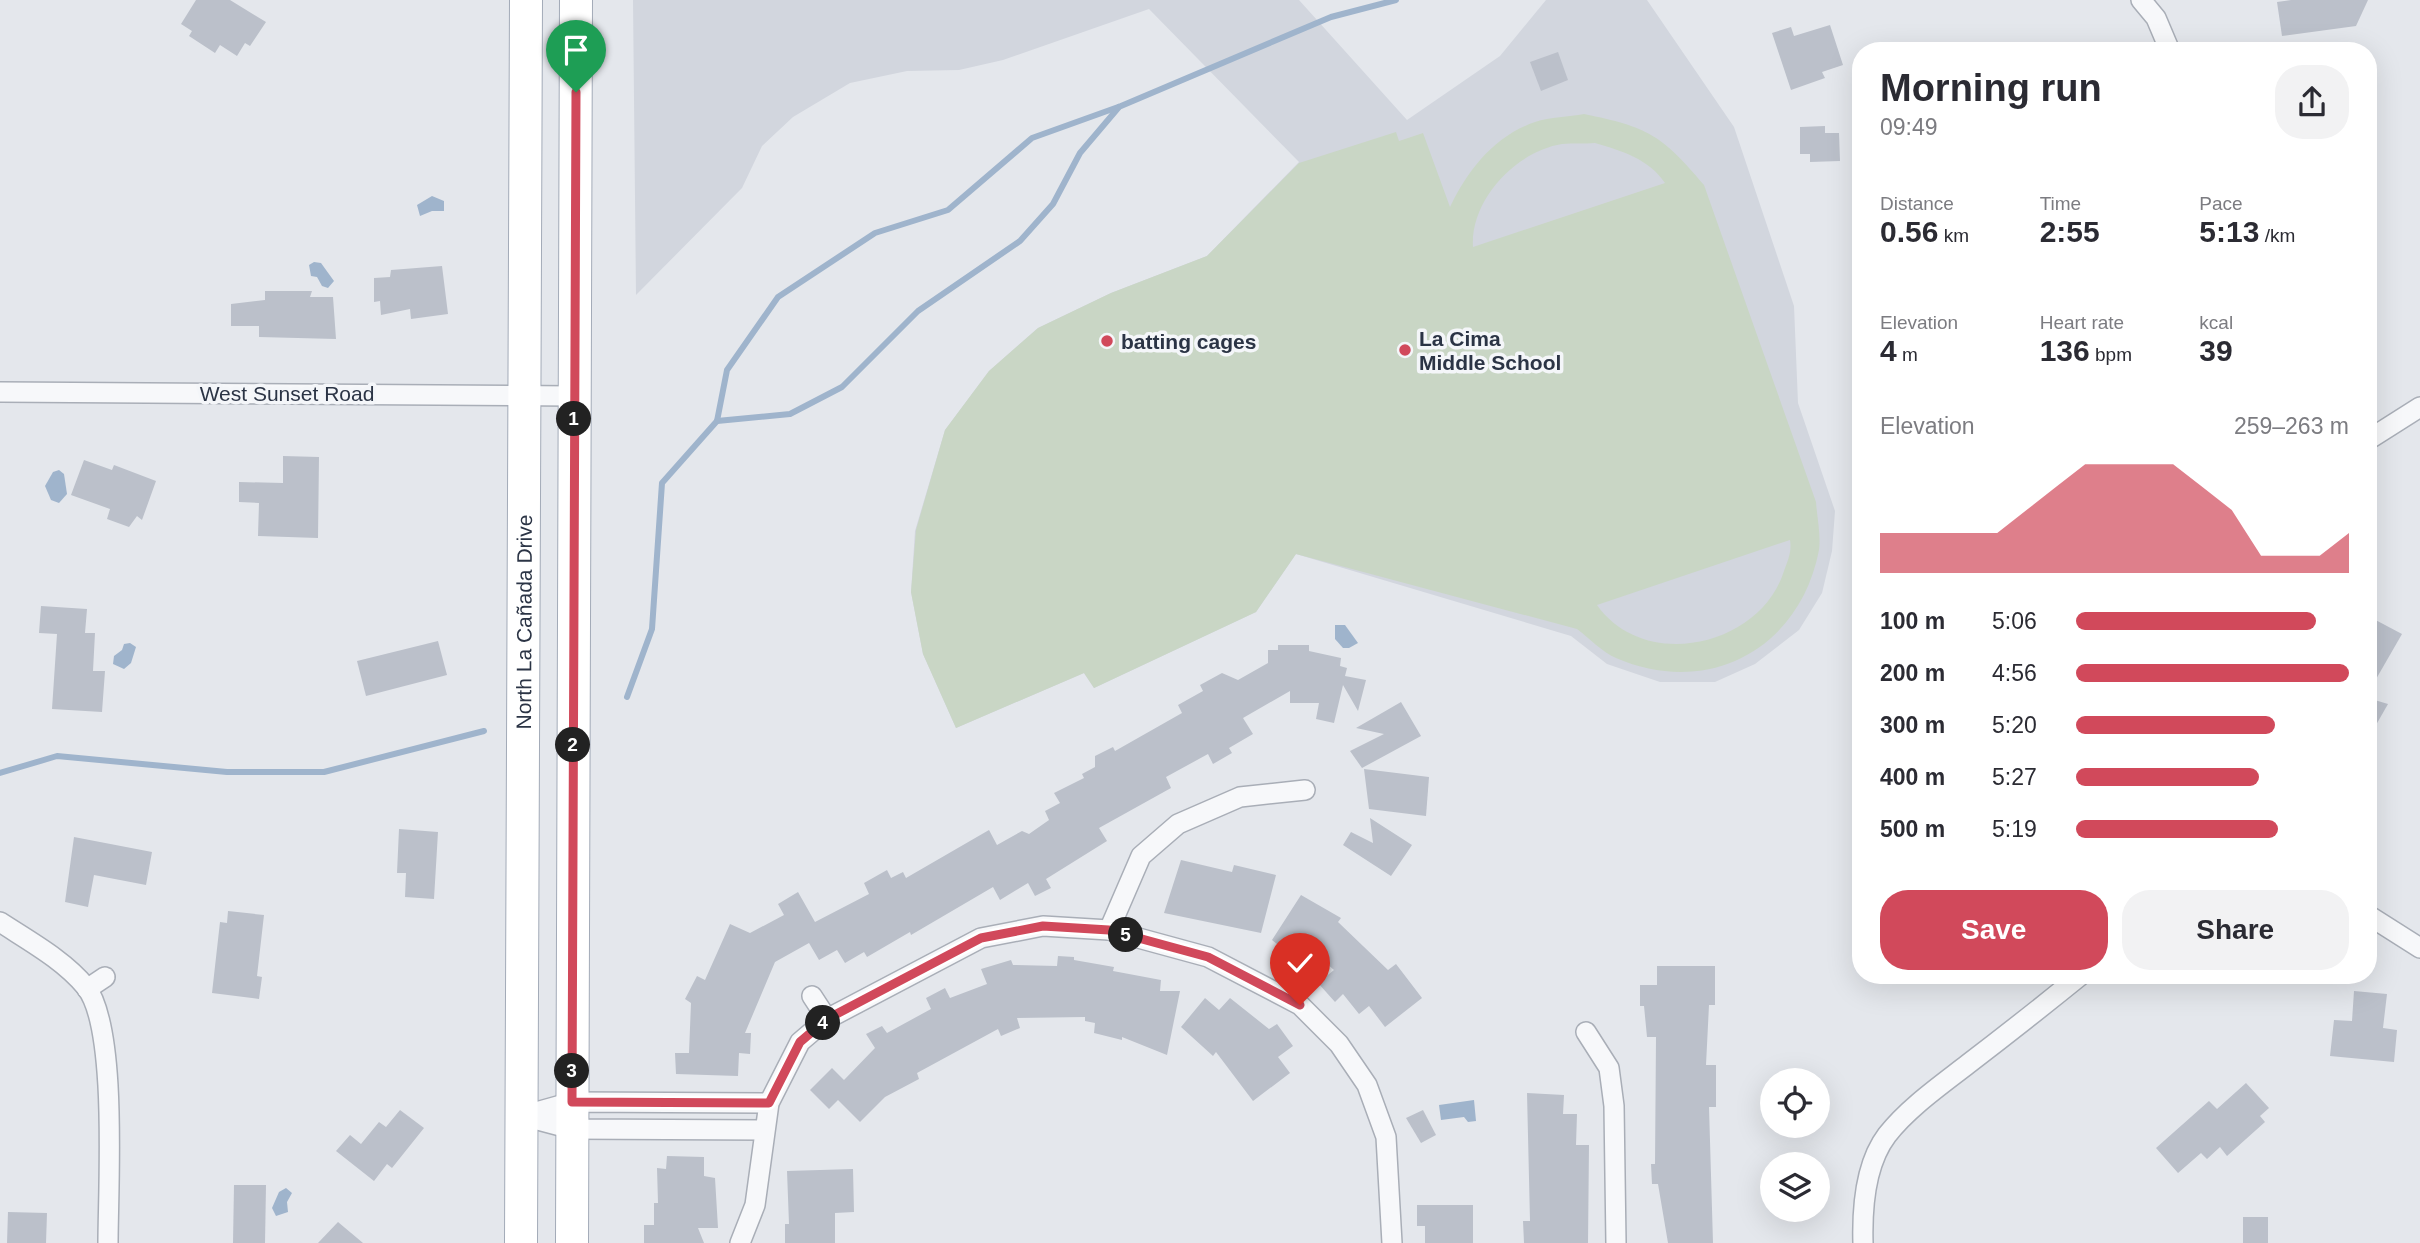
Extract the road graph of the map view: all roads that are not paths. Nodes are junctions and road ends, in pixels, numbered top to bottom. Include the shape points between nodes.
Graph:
1 (526, 0) edge
2 (576, 0) edge
3 (2141, 0) edge
4 (2166, 42) edge
5 (0, 392) edge
6 (525, 394) junction
7 (574, 396) junction
8 (2420, 407) edge
9 (2377, 434) edge
10 (1305, 790) dead end
11 (2377, 921) edge
12 (0, 922) edge
13 (1109, 930) junction
14 (2420, 948) edge
15 (105, 977) dead end
16 (2070, 984) edge
17 (88, 989) junction
18 (812, 996) dead end
19 (827, 1019) junction
20 (1586, 1032) dead end
21 (769, 1103) junction
22 (522, 1115) junction
23 (572, 1115) junction
24 (764, 1130) junction
25 (108, 1243) edge
26 (521, 1243) edge
27 (572, 1243) edge
28 (740, 1243) edge
29 (1392, 1243) edge
30 (1616, 1243) edge
31 (1863, 1243) edge

1 - 6 main road, North La Cañada Drive
2 - 7 main road
3 - 4 street via 2156,18
5 - 6 street, West Sunset Road
6 - 7 street, West Sunset Road
6 - 22 main road, North La Cañada Drive
7 - 23 main road
8 - 9 street
10 - 13 street via 1240,797 1178,824 1141,856
11 - 14 street
12 - 17 street via 48,954
13 - 19 street via 1043,926 981,938
13 - 29 street via 1208,957 1300,1005 1339,1044 1367,1085 1387,1136
15 - 17 street
16 - 31 street via 1937,1088 1887,1135 1866,1191
17 - 25 street via 108,1071
18 - 19 street
19 - 21 street via 800,1042
20 - 30 street via 1609,1068
21 - 23 street
21 - 24 street
22 - 23 street
22 - 26 main road, North La Cañada Drive
23 - 24 street
23 - 27 main road
24 - 28 street via 755,1205

